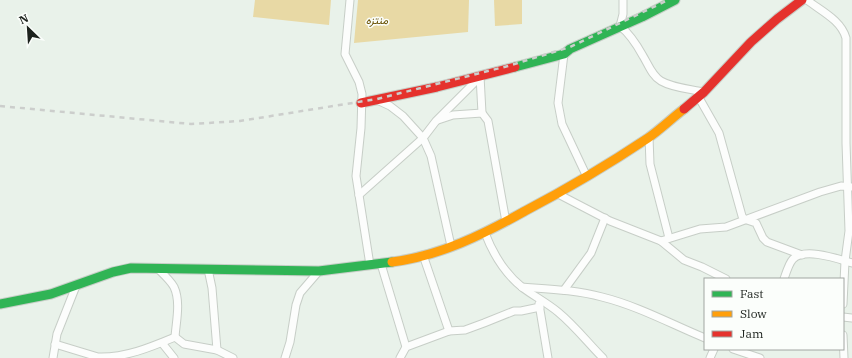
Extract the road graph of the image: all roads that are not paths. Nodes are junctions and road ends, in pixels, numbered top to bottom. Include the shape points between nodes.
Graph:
1 (350, 0) edge
2 (623, 0) edge
3 (676, 0) edge
4 (802, 0) edge
5 (807, 0) edge
6 (620, 26) junction
7 (849, 47) edge
8 (564, 54) junction
9 (480, 76) junction
10 (849, 80) edge
11 (701, 94) junction
12 (377, 100) junction
13 (362, 103) junction
14 (482, 113) junction
15 (436, 120) junction
16 (423, 138) junction
17 (649, 138) junction
18 (587, 178) junction
19 (850, 186) edge
20 (558, 194) junction
21 (359, 195) junction
22 (605, 218) junction
23 (746, 220) junction
24 (506, 222) junction
25 (485, 233) junction
26 (669, 238) junction
27 (661, 241) junction
28 (451, 246) junction
29 (802, 255) junction
30 (423, 256) junction
31 (849, 262) edge
32 (381, 264) junction
33 (370, 265) junction
34 (157, 268) junction
35 (208, 270) junction
36 (319, 272) junction
37 (724, 278) edge
38 (784, 278) edge
39 (76, 286) junction
40 (522, 287) junction
41 (564, 290) junction
42 (844, 297) edge
43 (538, 298) junction
44 (0, 304) edge
45 (540, 307) junction
46 (449, 331) junction
47 (175, 337) junction
48 (704, 338) edge
49 (162, 343) junction
50 (55, 344) junction
51 (406, 347) junction
52 (217, 350) junction
53 (736, 350) edge
54 (53, 358) edge
55 (174, 358) edge
56 (233, 358) edge
57 (284, 358) edge
58 (400, 358) edge
59 (548, 358) edge
60 (603, 358) edge
61 (760, 358) edge

1 - 13 street via 345,54 359,82
2 - 6 street
3 - 6 street
4 - 11 street via 751,42
5 - 7 street via 844,31
6 - 8 street
6 - 11 street via 631,37 660,81
7 - 10 street
8 - 9 street
8 - 18 street via 558,103 562,124
9 - 12 street
9 - 14 street
9 - 15 street
10 - 19 street via 846,143
11 - 17 street
11 - 23 street via 720,133 742,216
12 - 13 street
12 - 16 street via 390,106
13 - 21 street via 356,176
14 - 15 street via 453,115
14 - 24 street via 488,121
15 - 16 street
16 - 21 street
16 - 28 street via 431,156
17 - 18 street
17 - 26 street via 650,164
18 - 20 street
19 - 23 street via 820,192
19 - 31 street
20 - 22 street
20 - 24 street
21 - 33 street
22 - 27 street
22 - 41 street via 591,253
23 - 26 street via 726,227 700,229
23 - 29 street via 756,223 767,242
24 - 25 street
25 - 28 street
25 - 40 street via 493,254 505,272
26 - 27 street
27 - 37 street via 684,260
28 - 30 street
29 - 31 street via 822,255
29 - 38 street via 792,260
30 - 32 street
30 - 46 street
31 - 42 street
32 - 33 street
32 - 51 street
33 - 36 street
34 - 35 street
34 - 39 street via 131,268
34 - 47 street via 174,288 177,306
35 - 36 street
35 - 52 street
36 - 57 street via 300,292 290,342
39 - 44 street via 51,294
39 - 50 street
40 - 41 street
40 - 43 street
41 - 48 street via 602,297
43 - 45 street
43 - 60 street via 575,326
45 - 46 street via 514,311 465,330
45 - 59 street
46 - 51 street
47 - 49 street
47 - 52 street via 184,344
49 - 50 street via 135,353 105,357
49 - 55 street
50 - 54 street
51 - 58 street
52 - 56 street
53 - 61 street

